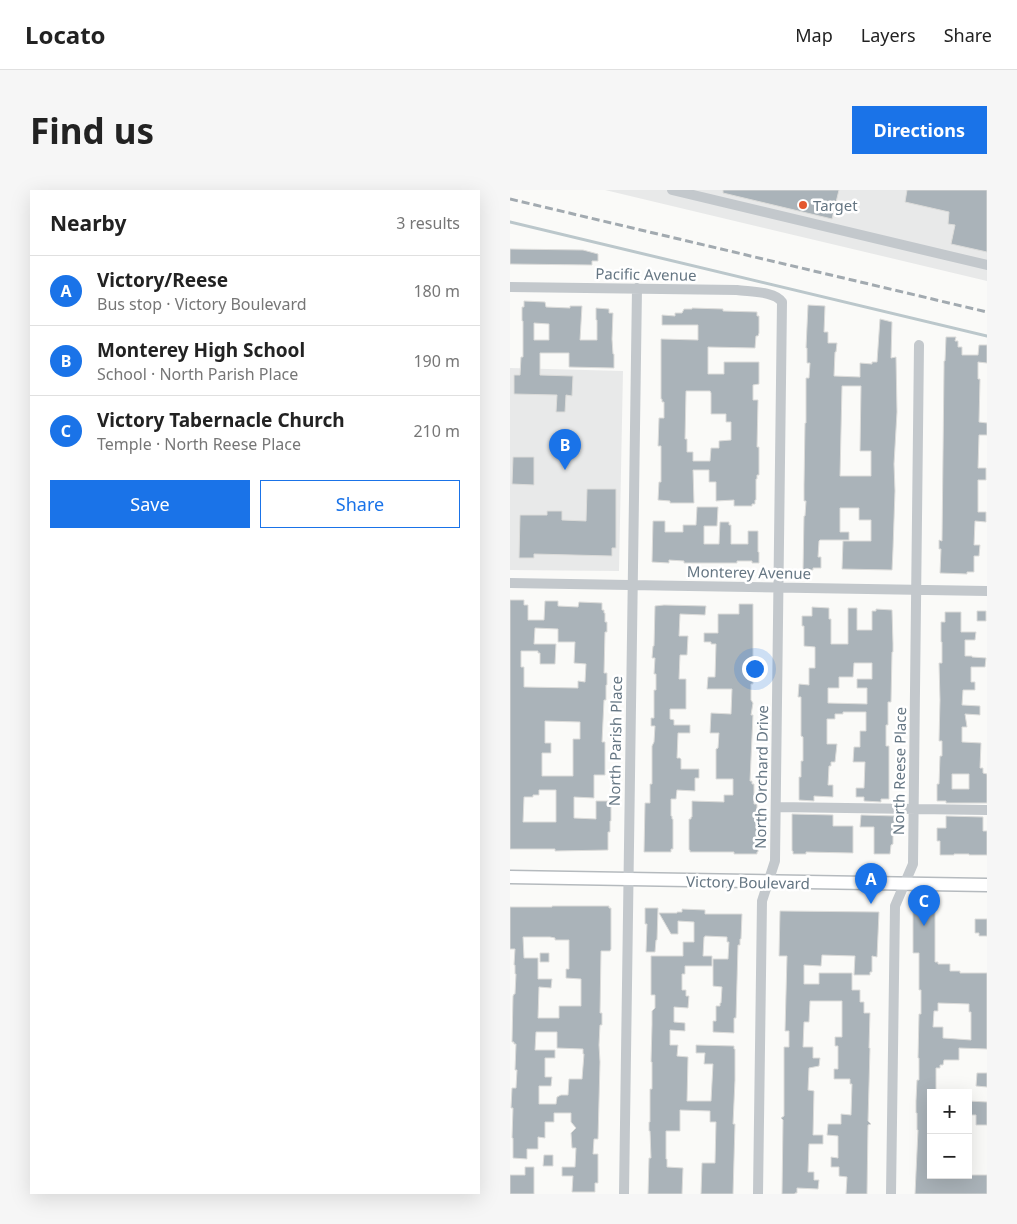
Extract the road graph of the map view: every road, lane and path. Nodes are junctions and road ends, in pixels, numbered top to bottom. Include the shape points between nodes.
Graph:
1 (672, 190) edge
2 (987, 265) edge
3 (510, 287) edge
4 (638, 288) junction
5 (780, 298) joint
6 (919, 345) dead end
7 (510, 583) edge
8 (632, 585) junction
9 (778, 588) junction
10 (916, 590) junction
11 (987, 591) edge
12 (776, 807) junction
13 (914, 809) junction
14 (987, 810) edge
15 (510, 877) edge
16 (629, 880) junction
17 (768, 882) junction
18 (904, 884) junction
19 (987, 885) edge
20 (624, 1194) edge
21 (758, 1194) edge
22 (891, 1194) edge

1 - 2 street
3 - 4 street, Pacific Avenue
4 - 5 street, Pacific Avenue via 737,290
4 - 8 street, North Parish Place
5 - 9 street, North Orchard Drive via 783,306
6 - 10 street, North Reese Place
7 - 8 street, Monterey Avenue
8 - 9 street, Monterey Avenue
8 - 16 street, North Parish Place
9 - 10 street, Monterey Avenue
9 - 12 street, North Orchard Drive
10 - 11 street, Monterey Avenue
10 - 13 street, North Reese Place
12 - 13 street
12 - 17 street, North Orchard Drive via 775,861
13 - 14 street
13 - 18 street, North Reese Place via 913,864
15 - 16 main road, Victory Boulevard
16 - 17 main road, Victory Boulevard
16 - 20 street, North Parish Place
17 - 18 main road, Victory Boulevard
17 - 21 street, North Orchard Drive via 762,901
18 - 19 main road, Victory Boulevard
18 - 22 street, North Reese Place via 894,906

